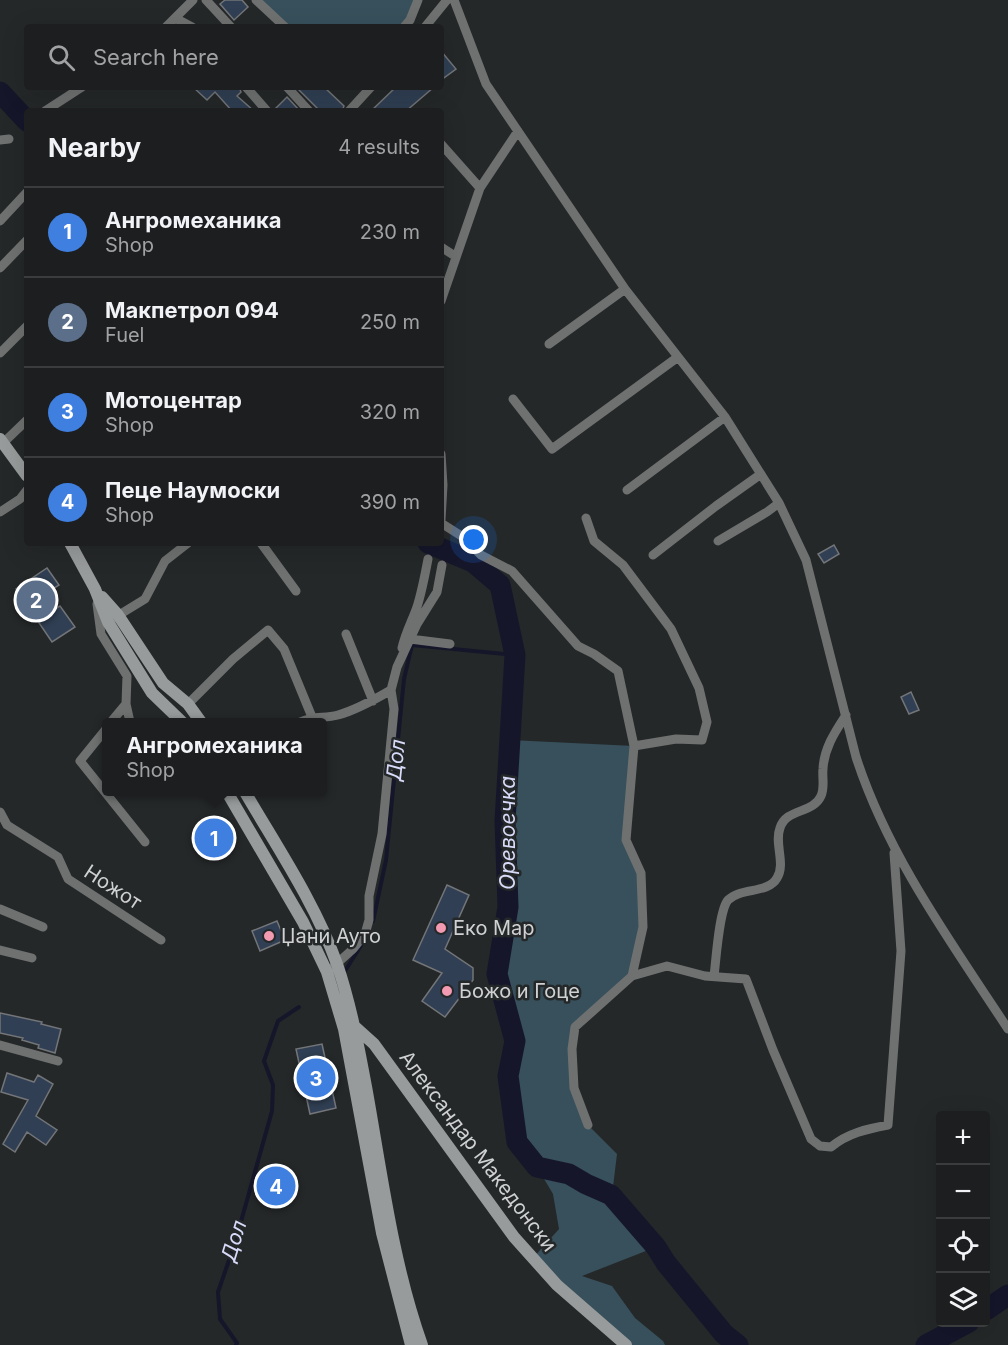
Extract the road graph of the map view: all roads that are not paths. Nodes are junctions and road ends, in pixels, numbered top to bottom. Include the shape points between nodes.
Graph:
1 (193, 0) edge
2 (206, 0) edge
3 (256, 0) edge
4 (418, 0) edge
5 (447, 0) edge
6 (454, 0) edge
7 (176, 18) junction
8 (169, 24) edge
9 (187, 24) edge
10 (228, 24) edge
11 (282, 24) edge
12 (407, 24) edge
13 (427, 24) edge
14 (77, 90) edge
15 (249, 90) edge
16 (290, 90) edge
17 (368, 90) edge
18 (50, 108) edge
19 (264, 108) edge
20 (306, 108) edge
21 (352, 108) edge
22 (518, 131) junction
23 (444, 147) edge
24 (480, 188) junction
25 (24, 195) edge
26 (0, 221) edge
27 (24, 243) edge
28 (444, 249) edge
29 (455, 256) junction
30 (0, 268) edge
31 (625, 289) junction
32 (444, 291) edge
33 (24, 329) edge
34 (549, 344) dead end
35 (0, 353) edge
36 (678, 357) junction
37 (513, 399) dead end
38 (724, 417) junction
39 (24, 422) edge
40 (1, 441) edge
41 (24, 472) edge
42 (761, 474) junction
43 (627, 490) dead end
44 (24, 493) edge
45 (779, 503) junction
46 (0, 512) edge
47 (586, 518) dead end
48 (444, 524) edge
49 (718, 542) dead end
50 (72, 546) edge
51 (184, 546) edge
52 (263, 546) edge
53 (653, 555) dead end
54 (428, 559) dead end
55 (442, 565) dead end
56 (95, 589) junction
57 (296, 591) dead end
58 (113, 619) junction
59 (346, 634) dead end
60 (410, 639) junction
61 (450, 644) dead end
62 (398, 667) junction
63 (391, 690) junction
64 (373, 700) junction
65 (126, 704) junction
66 (188, 704) junction
67 (846, 715) junction
68 (312, 717) joint
69 (115, 718) edge
70 (129, 718) edge
71 (177, 718) edge
72 (198, 718) edge
73 (102, 734) edge
74 (634, 746) junction
75 (102, 788) edge
76 (108, 796) edge
77 (229, 796) edge
78 (247, 796) edge
79 (0, 812) edge
80 (145, 842) dead end
81 (893, 847) junction
82 (0, 909) edge
83 (43, 927) dead end
84 (161, 940) dead end
85 (0, 950) edge
86 (33, 958) dead end
87 (332, 968) junction
88 (632, 976) junction
89 (714, 976) junction
90 (349, 1028) junction
91 (1008, 1029) edge
92 (0, 1045) edge
93 (58, 1060) dead end
94 (588, 1125) dead end
95 (411, 1345) edge
96 (422, 1345) edge
97 (626, 1345) edge

1 - 7 street
2 - 10 street
3 - 11 street
4 - 12 street
5 - 13 street
6 - 22 street via 486,84
7 - 8 street
7 - 9 street
14 - 18 street
15 - 19 street
16 - 20 street
17 - 21 street
22 - 24 street
22 - 31 street
23 - 24 street
24 - 29 street
25 - 26 street
27 - 30 street
28 - 29 street
29 - 32 street
31 - 34 street
31 - 36 street
33 - 35 street
36 - 37 street via 552,449
36 - 38 street
38 - 42 street
38 - 43 street
39 - 40 street
40 - 41 street
42 - 45 street
42 - 53 street
44 - 46 street
45 - 49 street
45 - 67 street via 806,560
47 - 74 street via 594,541 623,565 671,629 699,688 707,722 702,740 676,739
48 - 74 street via 481,555 512,571 578,646 618,671
50 - 56 street
51 - 58 street via 165,561 145,599
52 - 57 street
54 - 62 street
55 - 60 street via 437,592
56 - 58 street
56 - 65 street via 101,634 127,676
58 - 66 street via 163,683
58 - 71 street via 152,693
59 - 64 street
60 - 61 street
60 - 62 street
62 - 63 street
63 - 64 street
63 - 87 street via 394,709 369,920 365,934 353,950
64 - 68 street via 336,716
65 - 69 street
65 - 70 street
66 - 68 street via 268,630 284,649
66 - 72 street
67 - 81 street via 866,788
67 - 89 street via 828,744 821,796 816,804 782,821 778,831 777,880 728,900 722,912
73 - 75 street via 80,761
74 - 88 street via 626,840 640,873 643,927
76 - 80 street
77 - 87 street
78 - 87 street via 315,915
79 - 84 street, Ножот via 7,825 58,857 68,879
81 - 89 street via 902,951 888,1125 842,1138 831,1147 820,1146 811,1139 746,979
81 - 91 street
82 - 83 street
85 - 86 street
87 - 90 street
88 - 89 street via 668,966
88 - 94 street via 575,1027 574,1088
90 - 95 street via 382,1233
90 - 96 street via 407,1297
90 - 97 street, Александар Македонски via 374,1044 514,1237 557,1285
92 - 93 street

